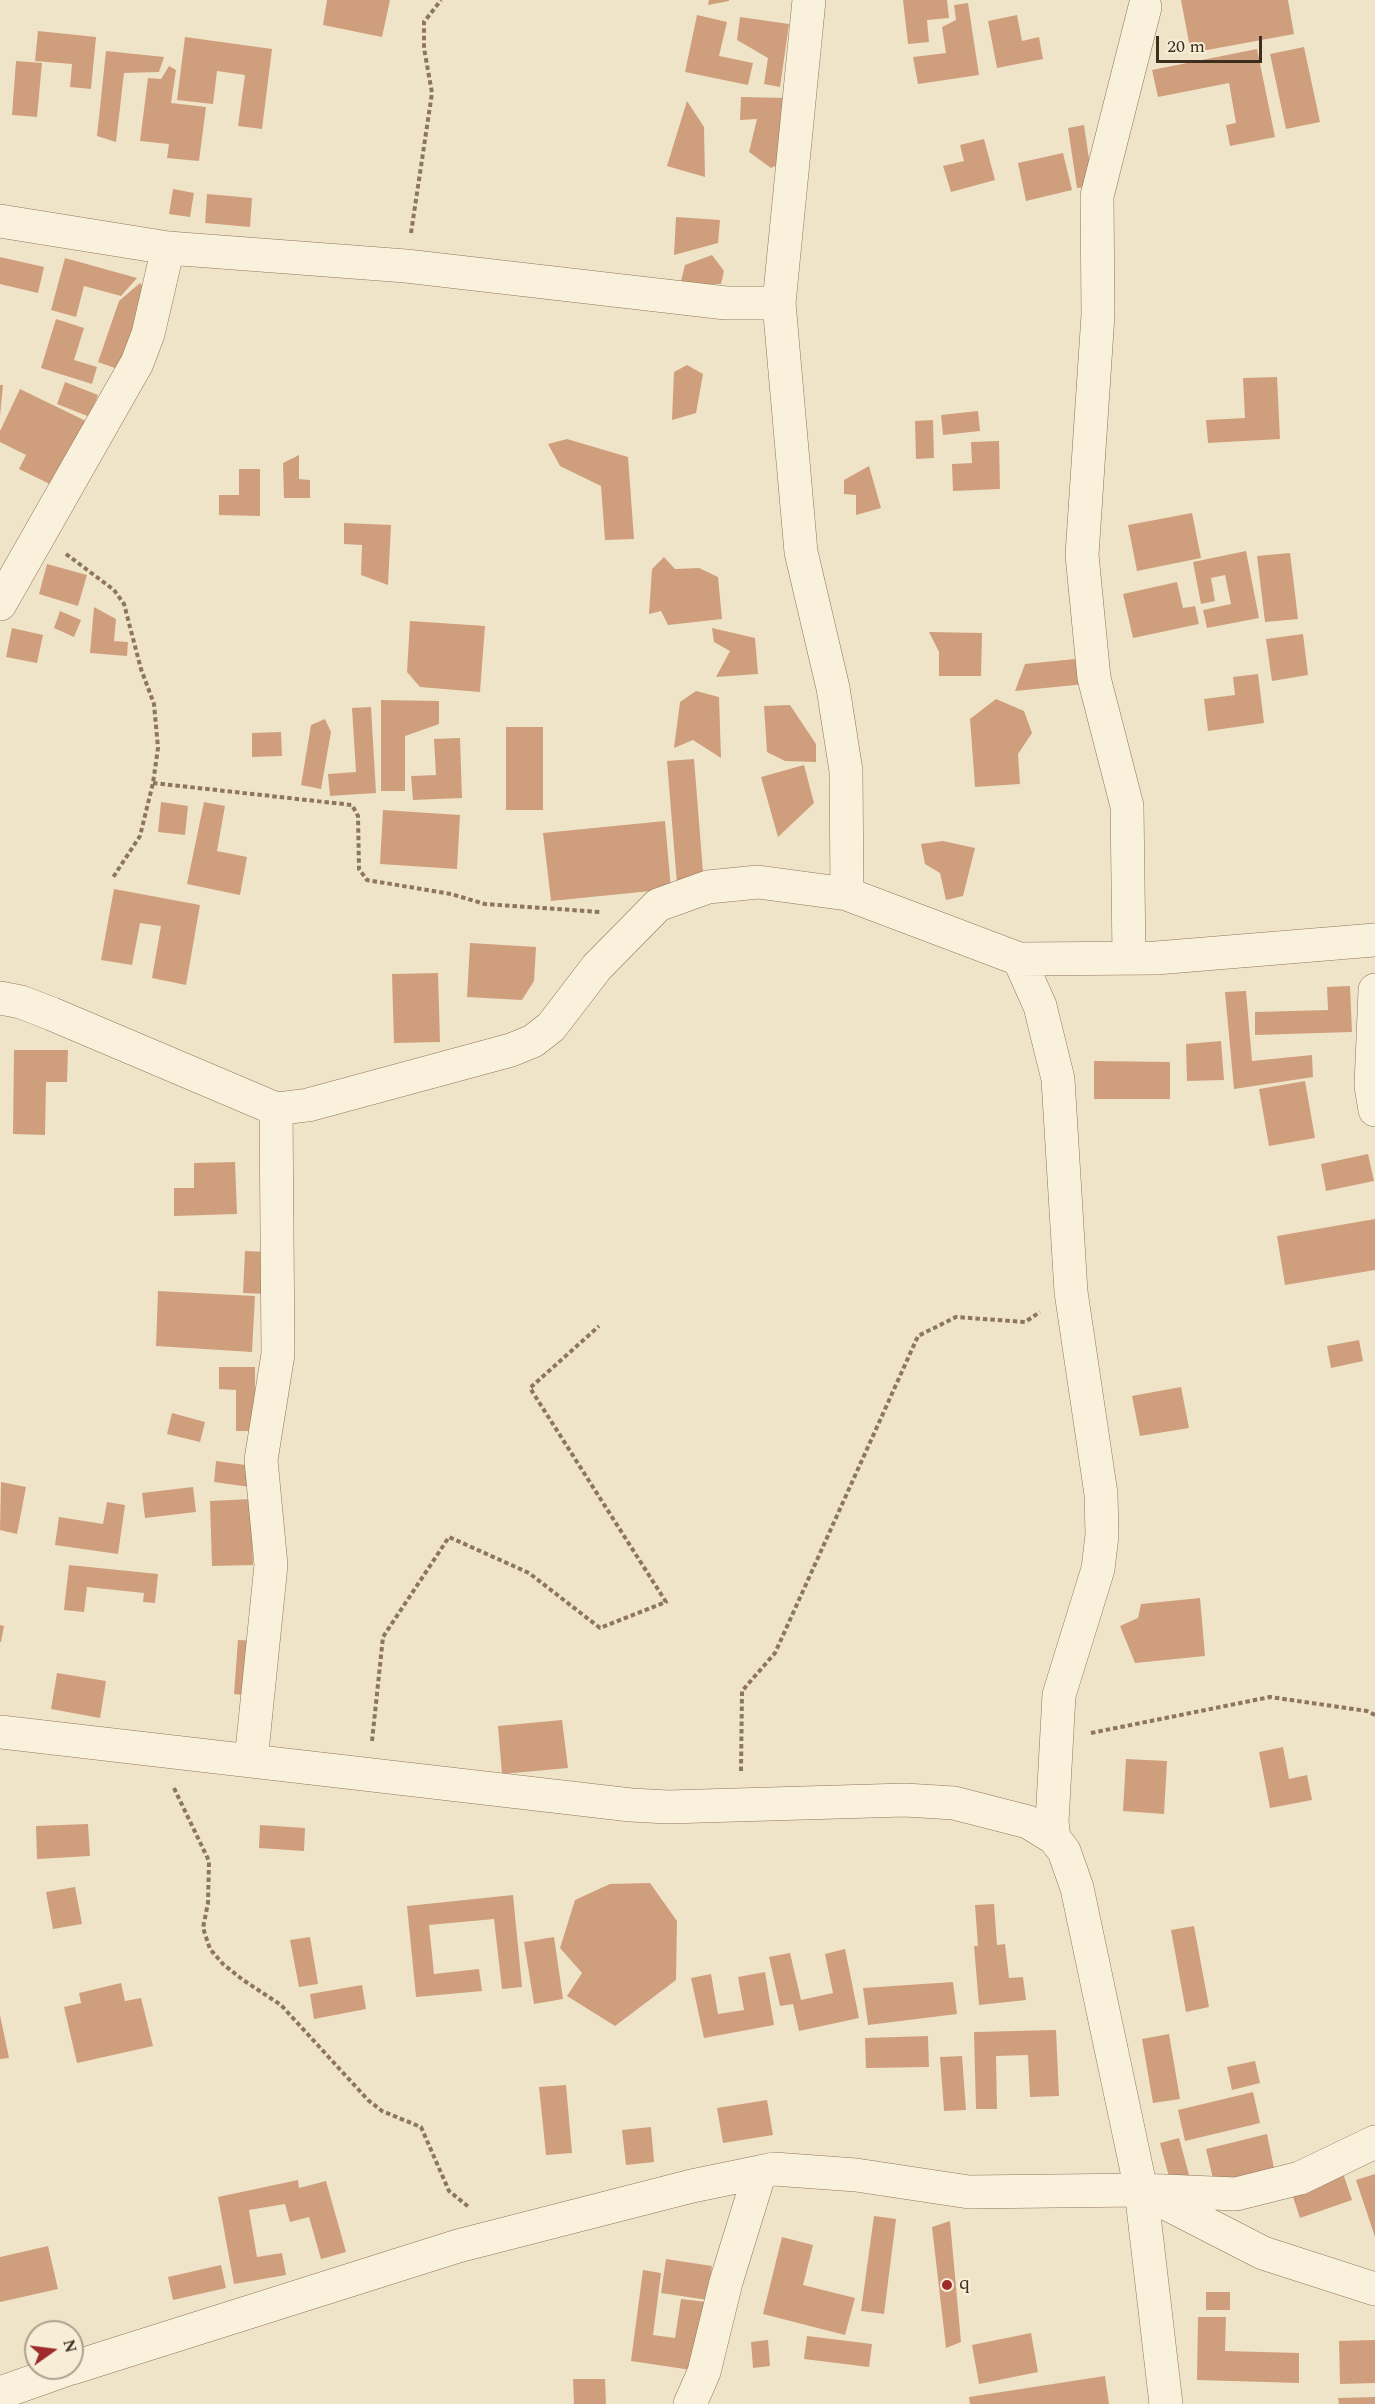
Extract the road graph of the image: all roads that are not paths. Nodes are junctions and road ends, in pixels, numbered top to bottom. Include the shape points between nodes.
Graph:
1 (809, 0) edge
2 (1145, 7) dead end
3 (0, 221) edge
4 (168, 248) junction
5 (779, 303) junction
6 (0, 604) edge
7 (847, 894) junction
8 (1375, 939) edge
9 (1129, 957) junction
10 (1019, 959) junction
11 (0, 976) edge
12 (1375, 990) edge
13 (10, 1000) edge
14 (276, 1109) junction
15 (1375, 1110) edge
16 (0, 1732) edge
17 (251, 1761) junction
18 (1054, 1838) junction
19 (1375, 2142) edge
20 (760, 2172) junction
21 (1141, 2190) junction
22 (1375, 2289) edge
23 (84, 2364) edge
24 (36, 2380) edge
25 (0, 2392) edge
26 (690, 2404) edge
27 (1166, 2404) edge

1 - 5 street
2 - 9 street via 1097,195 1098,315 1082,555 1094,678 1127,806
3 - 4 street
4 - 5 street via 406,266 703,301
4 - 6 street via 148,334 137,363
5 - 7 street via 801,552 833,688 846,771
7 - 10 street
7 - 14 street via 758,882 708,887 658,905 605,959 551,1027 532,1041 308,1105
8 - 9 street
9 - 10 street
10 - 18 street via 1040,1006 1058,1079 1071,1292 1101,1494 1098,1569 1059,1695 1052,1807
11 - 13 street
12 - 15 street via 1371,1086
13 - 14 street
14 - 17 street via 278,1354 261,1460 271,1565
16 - 17 street
17 - 18 street via 631,1805 905,1800 954,1803 1028,1822
18 - 21 street via 1064,1851 1077,1888
19 - 21 street via 1300,2178 1236,2194
20 - 21 street via 774,2169 856,2175 969,2192
20 - 23 street via 681,2188 458,2246
20 - 26 street via 726,2283 705,2372
21 - 22 street via 1263,2253
21 - 27 street
24 - 25 street

